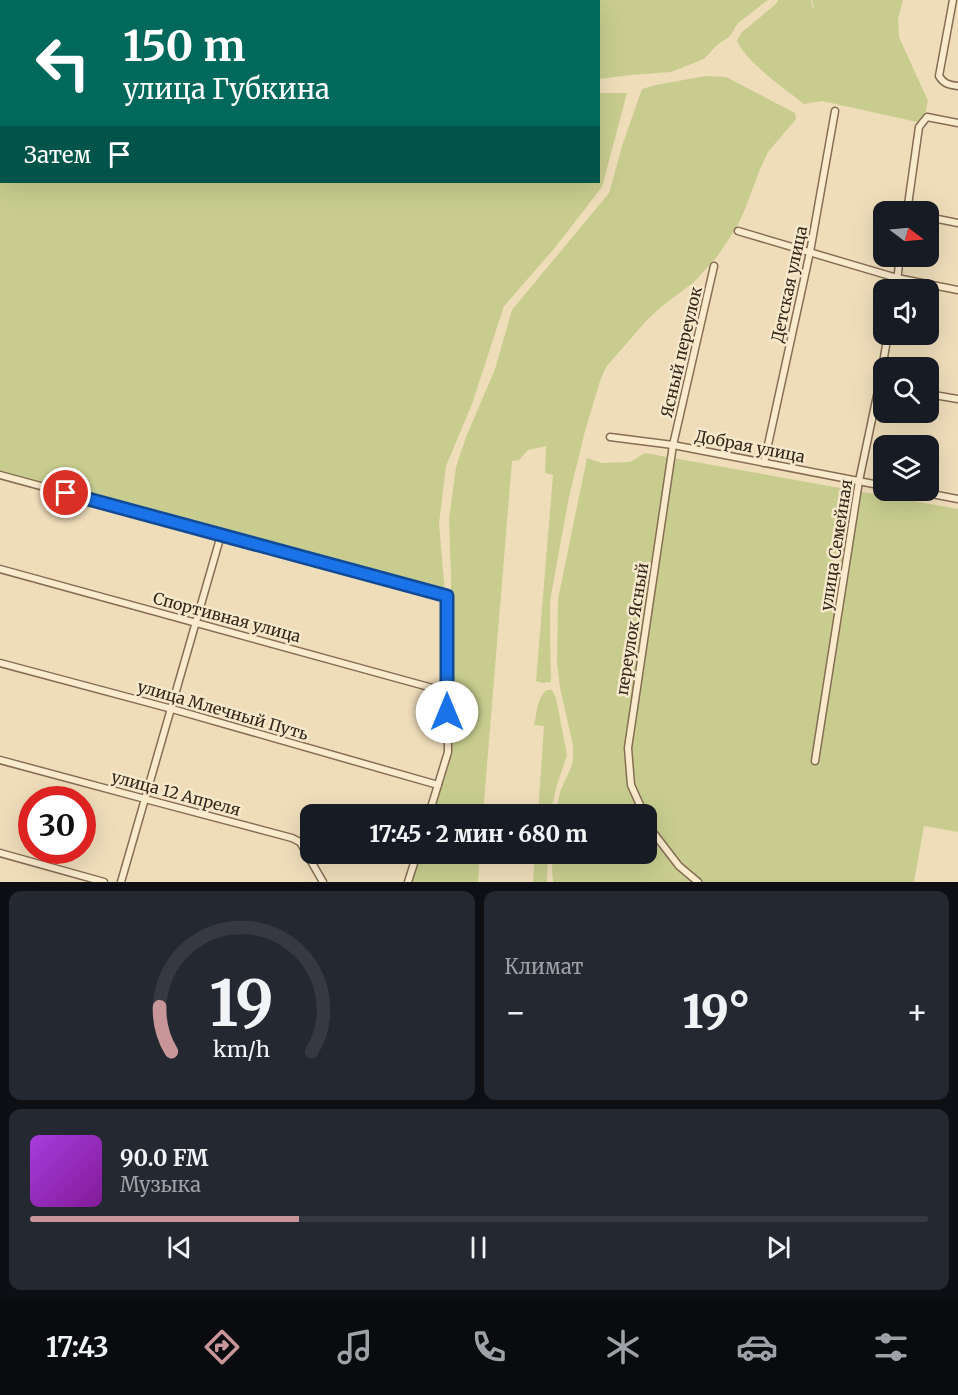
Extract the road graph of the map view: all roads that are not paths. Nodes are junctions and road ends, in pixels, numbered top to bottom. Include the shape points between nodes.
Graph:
1 (953, 0) edge
2 (958, 86) edge
3 (835, 111) dead end
4 (958, 123) edge
5 (909, 201) edge
6 (939, 219) edge
7 (958, 223) edge
8 (738, 231) dead end
9 (810, 252) junction
10 (714, 266) dead end
11 (898, 267) edge
12 (897, 278) junction
13 (958, 290) edge
14 (939, 396) edge
15 (958, 399) edge
16 (873, 421) edge
17 (610, 437) dead end
18 (674, 445) junction
19 (764, 463) junction
20 (0, 475) edge
21 (859, 481) junction
22 (873, 484) edge
23 (939, 495) edge
24 (958, 499) edge
25 (221, 534) junction
26 (0, 568) edge
27 (195, 622) junction
28 (0, 663) edge
29 (447, 692) junction
30 (172, 709) junction
31 (0, 760) edge
32 (815, 761) dead end
33 (438, 785) junction
34 (145, 800) junction
35 (432, 804) edge
36 (640, 804) edge
37 (657, 837) edge
38 (0, 853) edge
39 (414, 864) edge
40 (104, 882) edge
41 (121, 882) edge
42 (323, 882) edge
43 (408, 882) edge
44 (698, 882) edge

1 - 2 street via 939,76 942,81
3 - 9 street, Детская улица
4 - 5 street via 927,117 919,127
6 - 7 street
8 - 9 street
9 - 12 street
9 - 19 street, Детская улица
10 - 18 street, Ясный переулок
11 - 12 street
12 - 13 street
14 - 15 street
16 - 21 street, улица Семейная
17 - 18 street, Добрая улица
18 - 19 street, Добрая улица
18 - 36 street, переулок Ясный via 628,748 631,785
19 - 21 street, Добрая улица
20 - 25 street
21 - 22 street, Добрая улица
21 - 32 street, улица Семейная
23 - 24 street
25 - 27 street
25 - 29 street via 447,596
26 - 27 street, Спортивная улица
27 - 29 street, Спортивная улица
27 - 30 street
28 - 30 street, улица Млечный Путь
29 - 33 street via 448,752
30 - 33 street, улица Млечный Путь
30 - 34 street
31 - 34 street, улица 12 Апреля
33 - 35 street
34 - 41 street
34 - 42 street, улица 12 Апреля via 292,838 300,842
37 - 44 street via 679,866
38 - 40 street
39 - 43 street

